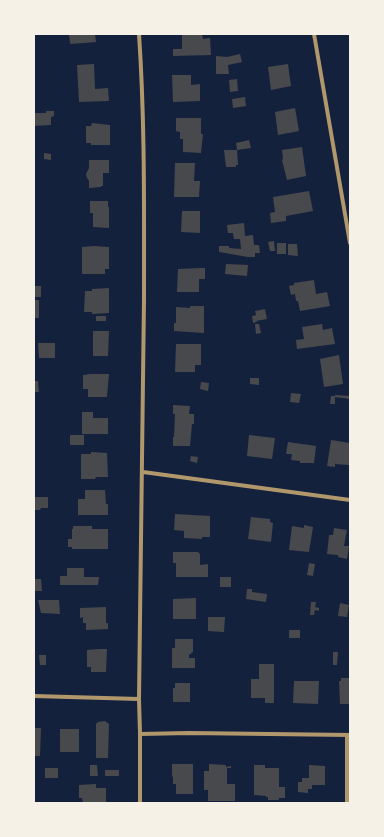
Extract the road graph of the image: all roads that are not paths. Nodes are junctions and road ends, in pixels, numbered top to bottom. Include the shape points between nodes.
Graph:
1 (139, 34) edge
2 (314, 34) edge
3 (350, 243) edge
4 (143, 472) junction
5 (350, 500) edge
6 (34, 696) edge
7 (139, 700) junction
8 (140, 734) junction
9 (349, 735) edge
10 (140, 803) edge
11 (347, 803) edge

1 - 4 street via 144,164
2 - 3 street
4 - 5 street
4 - 7 street
6 - 7 street
7 - 8 street
8 - 9 street
8 - 10 street
9 - 11 street

